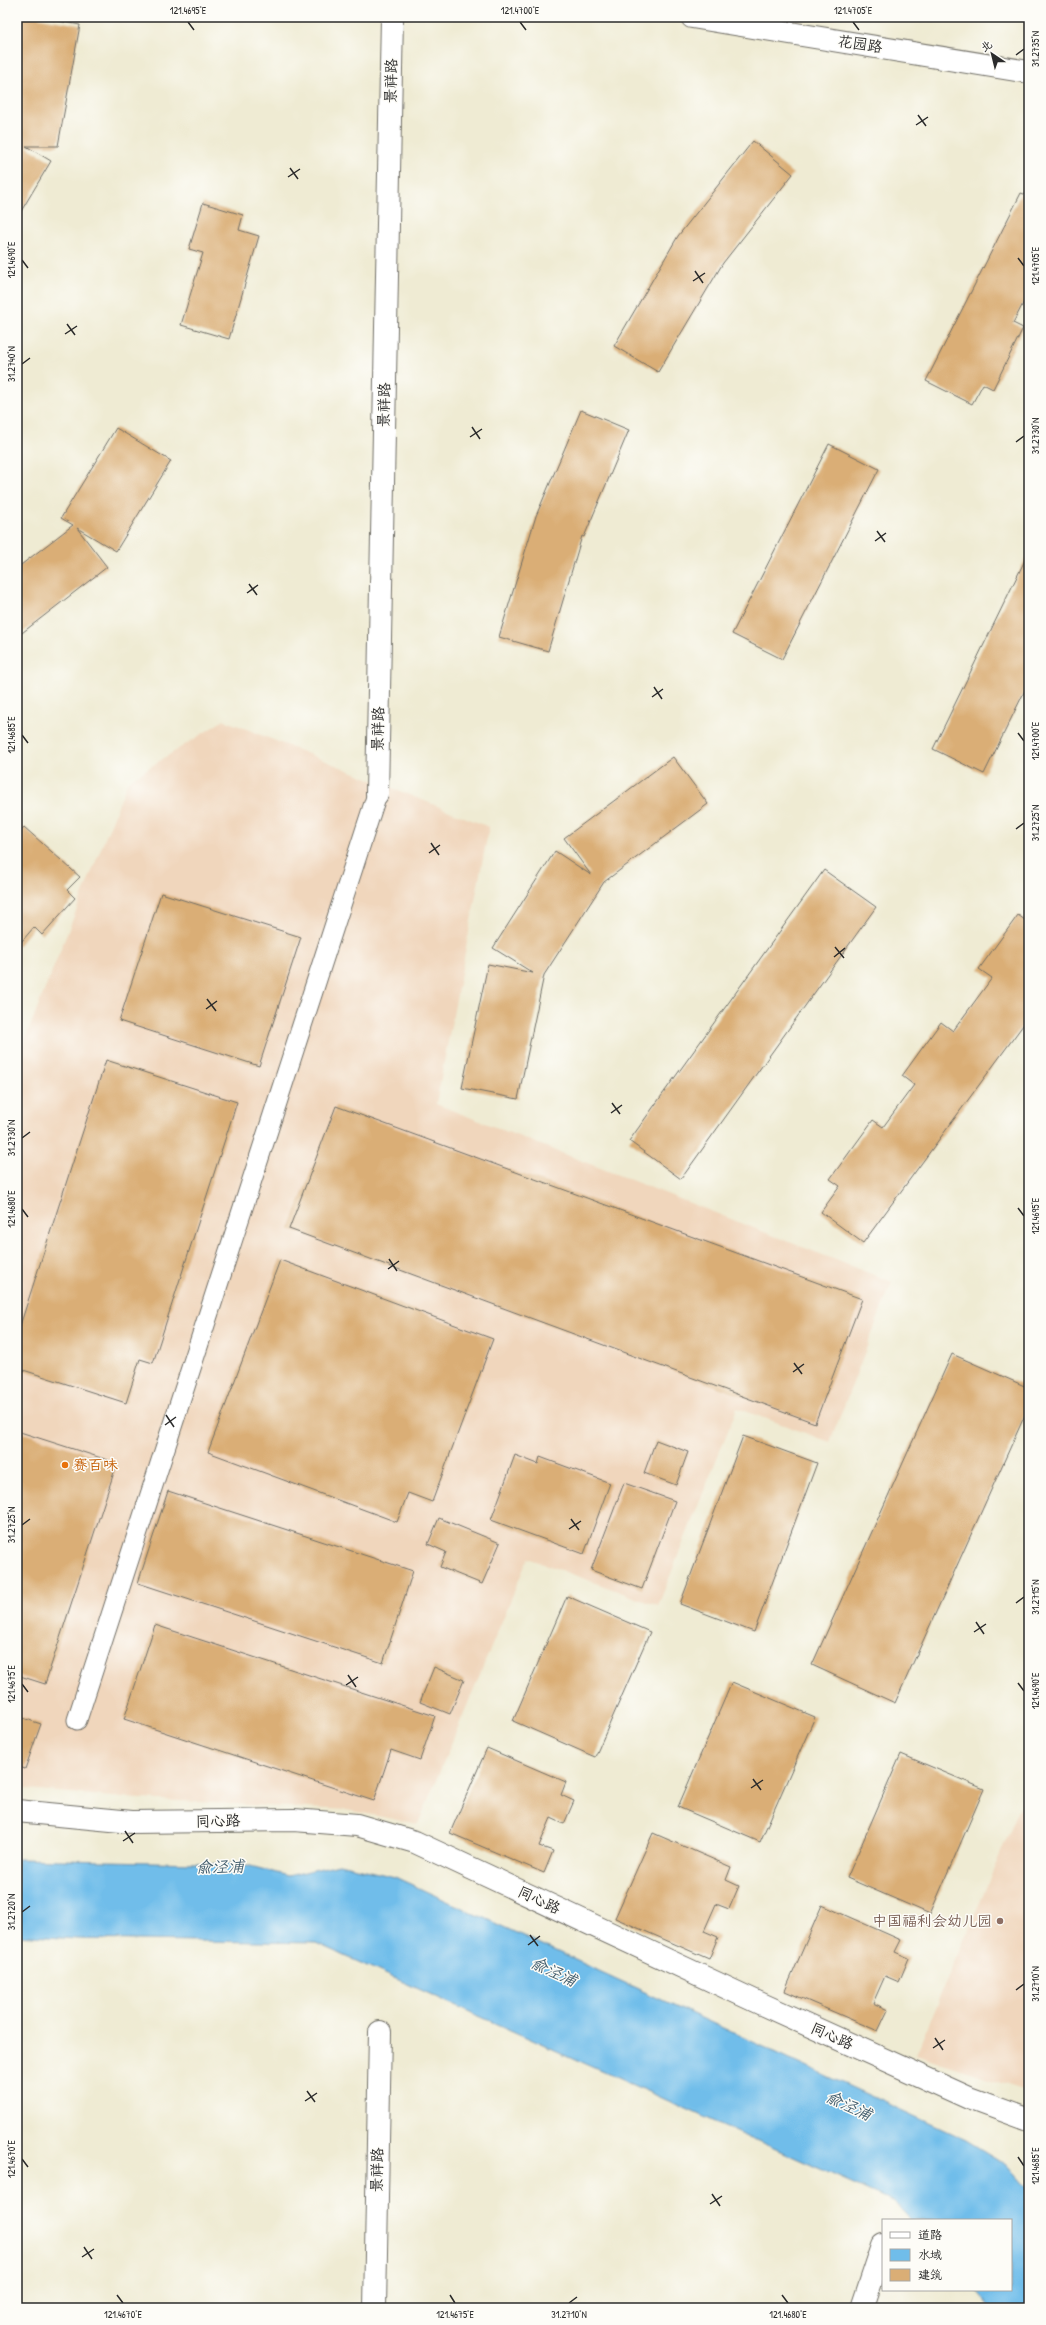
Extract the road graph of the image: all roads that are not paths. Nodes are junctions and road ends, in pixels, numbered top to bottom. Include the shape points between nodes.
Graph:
1 (392, 17) edge
2 (692, 17) edge
3 (1029, 72) edge
4 (376, 794) joint
5 (77, 1720) dead end
6 (17, 1811) edge
7 (380, 2032) dead end
8 (1029, 2120) edge
9 (882, 2248) edge
10 (375, 2308) edge
11 (862, 2308) edge

1 - 4 street, 景祥路
2 - 3 street, 花园路
4 - 5 lane
6 - 8 street, 同心路 via 132,1822 294,1820 357,1825 415,1842 862,2050 969,2098
7 - 10 street, 景祥路
9 - 11 street

